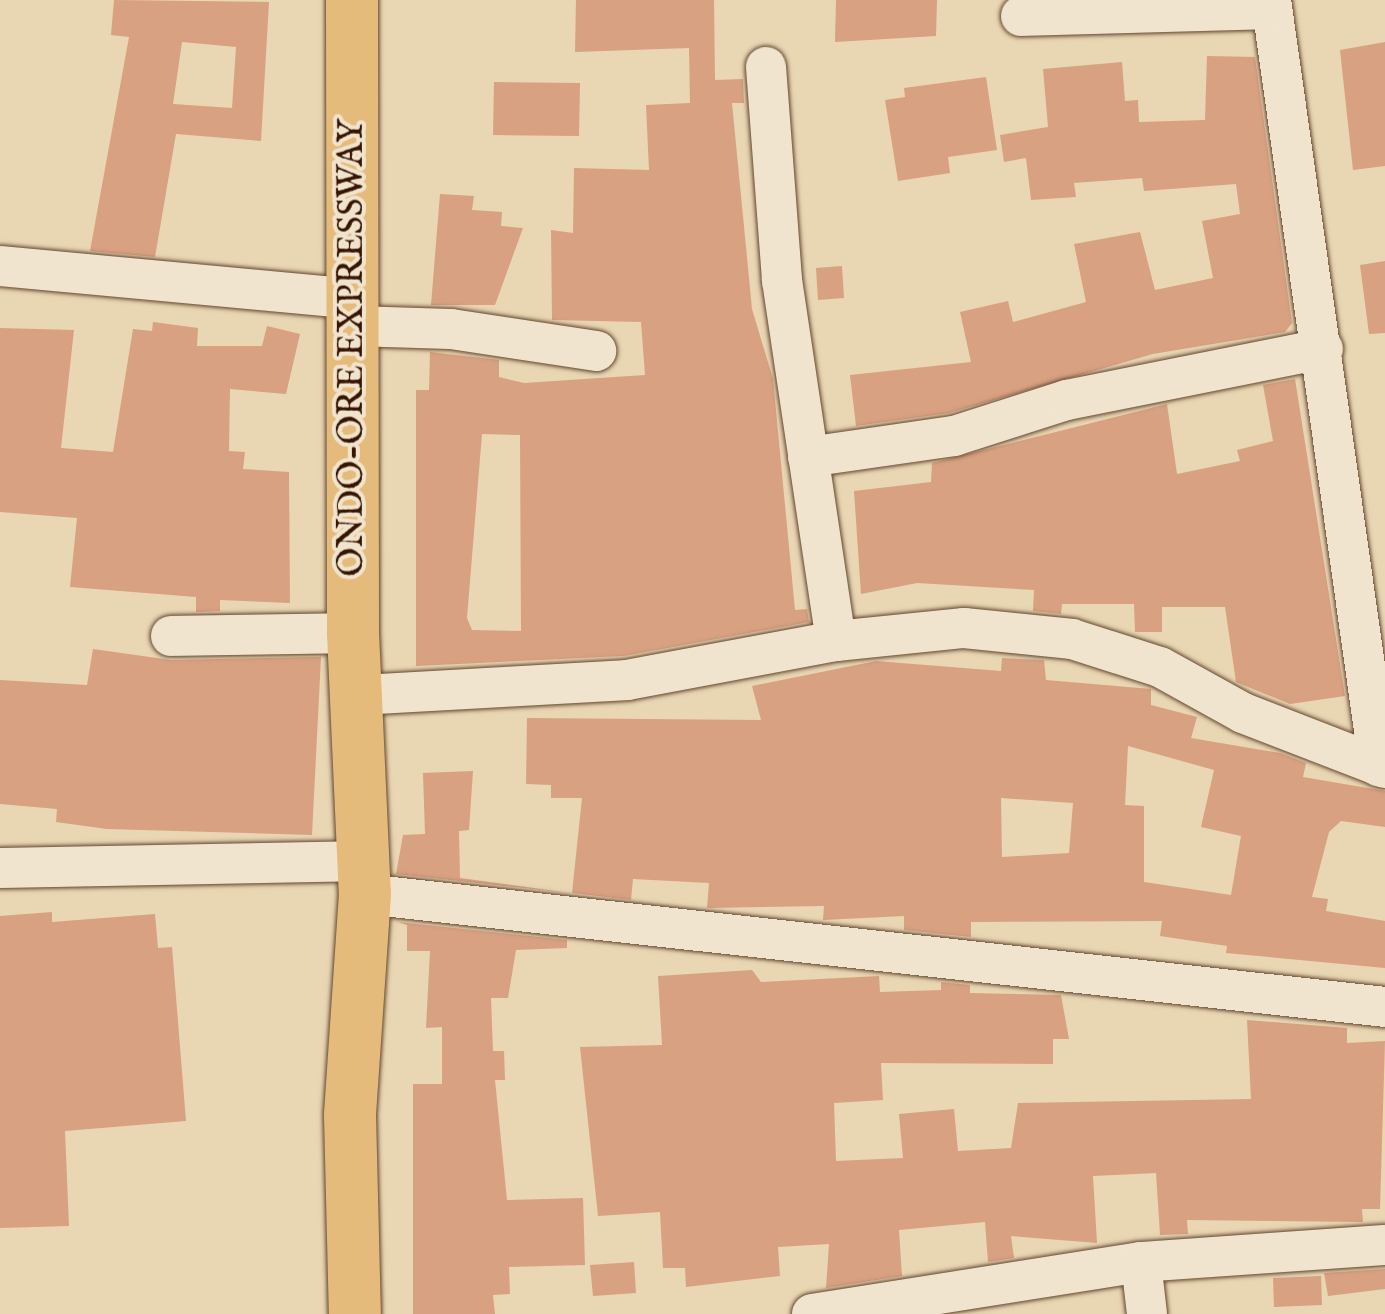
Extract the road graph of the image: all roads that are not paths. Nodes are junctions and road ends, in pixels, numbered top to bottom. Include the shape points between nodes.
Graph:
1 (352, 0) edge
2 (1272, 5) edge
3 (1021, 16) dead end
4 (766, 67) dead end
5 (0, 266) edge
6 (353, 313) junction
7 (1323, 349) junction
8 (596, 351) dead end
9 (808, 457) junction
10 (352, 633) junction
11 (171, 636) dead end
12 (836, 640) junction
13 (360, 695) junction
14 (1382, 767) edge
15 (0, 868) edge
16 (362, 877) junction
17 (1385, 1007) edge
18 (1385, 1245) edge
19 (1141, 1262) junction
20 (355, 1314) edge
21 (812, 1314) edge
22 (1147, 1314) edge

1 - 6 main road, ONDO-ORE EXPRESSWAY
2 - 3 street
2 - 7 street
4 - 9 street
5 - 6 street
6 - 8 street
6 - 10 main road, ONDO-ORE EXPRESSWAY
7 - 9 street via 1067,400 954,436
7 - 14 street
9 - 12 street
10 - 11 street
10 - 13 main road, ONDO-ORE EXPRESSWAY
12 - 13 street via 627,680
12 - 14 street via 964,628 1072,639 1160,667 1243,713
13 - 16 main road, ONDO-ORE EXPRESSWAY
15 - 16 street
16 - 17 street
16 - 20 main road, ONDO-ORE EXPRESSWAY via 350,1115
18 - 19 street
19 - 21 street
19 - 22 street

